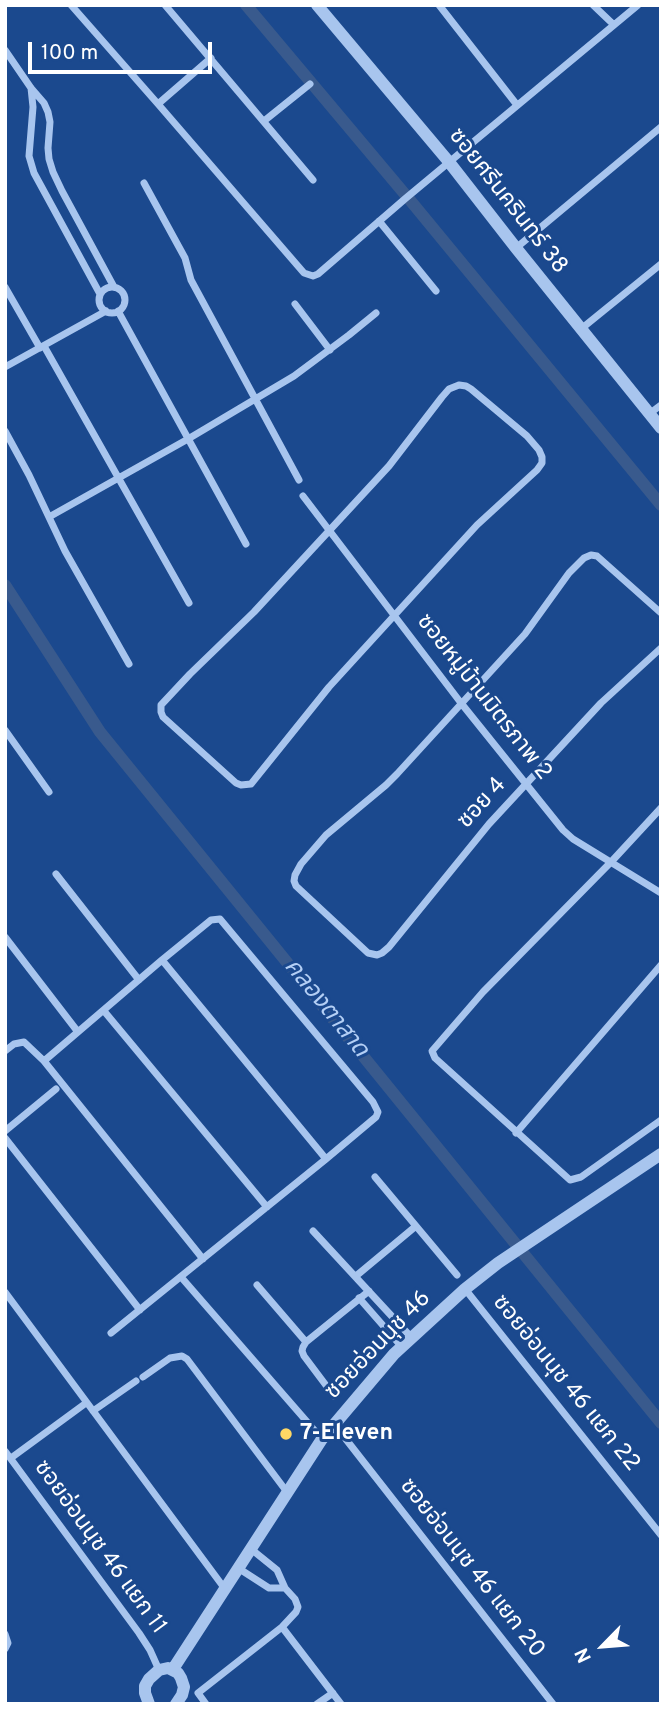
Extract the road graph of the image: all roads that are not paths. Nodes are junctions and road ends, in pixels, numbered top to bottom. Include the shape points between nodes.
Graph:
1 (71, 5) edge
2 (165, 5) edge
3 (317, 5) edge
4 (439, 5) edge
5 (593, 5) edge
6 (638, 5) edge
7 (614, 25) junction
8 (5, 50) edge
9 (211, 58) junction
10 (310, 84) dead end
11 (31, 88) junction
12 (159, 104) junction
13 (517, 105) junction
14 (264, 121) junction
15 (661, 127) edge
16 (449, 162) junction
17 (313, 180) dead end
18 (144, 183) dead end
19 (379, 221) junction
20 (516, 248) junction
21 (661, 264) edge
22 (114, 287) junction
23 (5, 288) edge
24 (436, 290) dead end
25 (100, 294) junction
26 (295, 304) dead end
27 (106, 311) junction
28 (118, 311) junction
29 (376, 313) dead end
30 (581, 329) junction
31 (42, 347) junction
32 (330, 350) junction
33 (5, 367) edge
34 (256, 398) junction
35 (661, 405) edge
36 (649, 414) junction
37 (661, 428) edge
38 (5, 431) edge
39 (188, 439) junction
40 (118, 478) junction
41 (299, 480) dead end
42 (303, 496) dead end
43 (49, 516) junction
44 (328, 530) junction
45 (246, 544) dead end
46 (189, 603) dead end
47 (661, 613) edge
48 (395, 616) junction
49 (661, 648) edge
50 (129, 664) dead end
51 (461, 703) junction
52 (5, 730) edge
53 (526, 785) junction
54 (49, 792) dead end
55 (661, 808) edge
56 (612, 861) junction
57 (56, 874) dead end
58 (661, 893) edge
59 (5, 937) edge
60 (162, 960) junction
61 (661, 965) edge
62 (139, 980) junction
63 (104, 1011) junction
64 (78, 1032) junction
65 (5, 1051) edge
66 (44, 1061) junction
67 (56, 1089) dead end
68 (661, 1120) edge
69 (5, 1131) edge
70 (516, 1133) junction
71 (5, 1138) edge
72 (661, 1154) edge
73 (326, 1159) junction
74 (375, 1177) dead end
75 (267, 1207) junction
76 (416, 1226) junction
77 (313, 1231) dead end
78 (203, 1259) junction
79 (457, 1275) dead end
80 (356, 1276) junction
81 (181, 1277) junction
82 (257, 1285) dead end
83 (465, 1289) junction
84 (369, 1291) junction
85 (5, 1292) edge
86 (359, 1298) junction
87 (140, 1310) junction
88 (111, 1333) dead end
89 (306, 1342) junction
90 (406, 1342) junction
91 (334, 1396) dead end
92 (86, 1402) junction
93 (93, 1411) junction
94 (334, 1424) junction
95 (322, 1438) junction
96 (5, 1451) edge
97 (11, 1458) junction
98 (287, 1492) junction
99 (661, 1535) edge
100 (251, 1549) junction
101 (239, 1568) junction
102 (285, 1588) junction
103 (225, 1589) junction
104 (282, 1627) junction
105 (5, 1634) edge
106 (5, 1648) edge
107 (159, 1670) junction
108 (173, 1670) junction
109 (333, 1693) junction
110 (149, 1704) edge
111 (176, 1704) edge
112 (206, 1704) edge
113 (317, 1704) edge
114 (341, 1704) edge
115 (553, 1704) edge

1 - 12 street
2 - 9 street
3 - 16 street, ซอยศรีนครินทร์ 38
4 - 13 street
5 - 7 street
6 - 7 street
7 - 13 street
8 - 11 street
9 - 12 street
9 - 14 street
10 - 14 street
11 - 22 street via 48,111 49,159 54,172
11 - 25 street via 29,156 34,173
12 - 19 street via 308,276 318,274
13 - 16 street
14 - 17 street
15 - 20 street
16 - 19 street
16 - 20 street, ซอยศรีนครินทร์ 38
18 - 34 street
19 - 24 street
20 - 30 street, ซอยศรีนครินทร์ 38
21 - 30 street
22 - 25 street
22 - 28 street via 125,298
23 - 31 street
25 - 27 street
26 - 32 street
27 - 28 street
27 - 31 street
28 - 39 street
29 - 32 street
30 - 36 street, ซอยศรีนครินทร์ 38
31 - 33 street
31 - 40 street
32 - 34 street
34 - 39 street
34 - 41 street
35 - 36 street
36 - 37 street, ซอยศรีนครินทร์ 38
38 - 43 street
39 - 40 street
39 - 45 street
40 - 43 street
40 - 46 street
42 - 44 street, ซอยหมู่บ้านมิตรภาพ 2
43 - 50 street
44 - 48 street, ซอยหมู่บ้านมิตรภาพ 2
44 - 48 street via 389,466 454,386 471,389 539,450 542,463 537,470 477,525
44 - 48 street via 164,702 160,708 163,717 236,783 251,784 329,687
47 - 51 street via 597,556 587,556 569,573 525,634
48 - 51 street, ซอยหมู่บ้านมิตรภาพ 2
49 - 53 street, ซอย 4 via 601,703
51 - 53 street, ซอยหมู่บ้านมิตรภาพ 2
51 - 53 street, ซอย 4 via 386,785 326,835 295,875 296,886 368,953 382,953
52 - 54 street
53 - 56 street, ซอยหมู่บ้านมิตรภาพ 2 via 573,839
55 - 56 street
56 - 58 street, ซอยหมู่บ้านมิตรภาพ 2
56 - 70 street via 483,992 432,1051
57 - 62 street
59 - 64 street
60 - 62 street
60 - 73 street
60 - 73 street via 211,920 220,919 364,1092 376,1107 376,1117
61 - 70 street
62 - 63 street
63 - 64 street
63 - 75 street
64 - 66 street
65 - 66 street via 24,1042
66 - 78 street
67 - 69 street
68 - 70 street via 575,1180
71 - 87 street
72 - 83 street, ซอยอ่อนนุช 46
73 - 75 street
74 - 76 street
75 - 78 street
76 - 79 street
76 - 80 street
77 - 80 street
78 - 81 street
80 - 84 street
81 - 87 street
81 - 95 street
82 - 89 street
83 - 90 street, ซอยอ่อนนุช 46
83 - 99 street, ซอยอ่อนนุช 46 แยก 22
84 - 86 street
84 - 90 street
85 - 92 street
86 - 89 street
86 - 90 street
87 - 88 street
89 - 91 street via 304,1356
90 - 94 street, ซอยอ่อนนุช 46
92 - 93 street
92 - 97 street
93 - 98 street via 170,1358 182,1356
93 - 103 street
94 - 95 street, ซอยอ่อนนุช 46
94 - 115 street, ซอยอ่อนนุช 46 แยก 20
95 - 98 street, ซอยอ่อนนุช 46
96 - 97 street, ซอยอ่อนนุช 46 แยก 11
97 - 107 street, ซอยอ่อนนุช 46 แยก 11 via 139,1633
98 - 100 street, ซอยอ่อนนุช 46
100 - 101 street, ซอยอ่อนนุช 46
100 - 102 street via 277,1570
101 - 102 street via 269,1588
101 - 103 street, ซอยอ่อนนุช 46
102 - 104 street via 298,1607
103 - 108 street, ซอยอ่อนนุช 46
104 - 109 street
104 - 112 street via 198,1693
105 - 106 street
107 - 108 street
107 - 110 street via 145,1686
108 - 111 street via 184,1687
109 - 113 street
109 - 114 street

